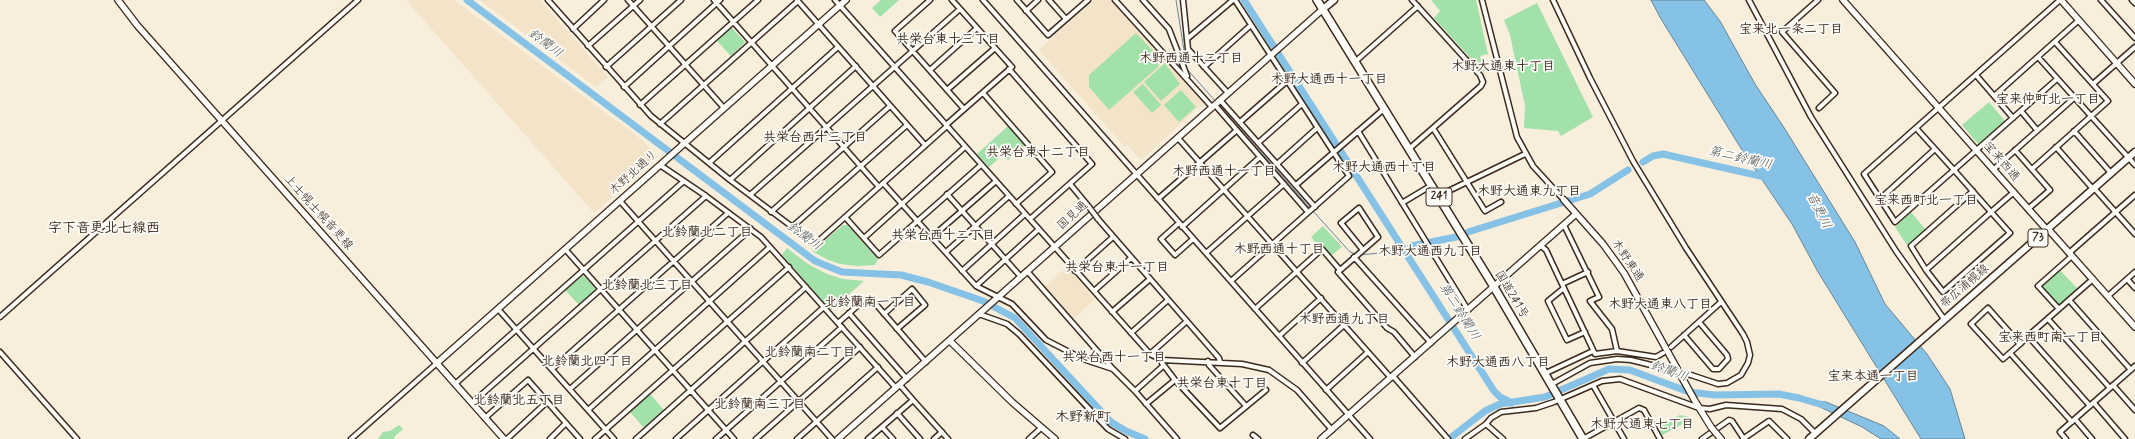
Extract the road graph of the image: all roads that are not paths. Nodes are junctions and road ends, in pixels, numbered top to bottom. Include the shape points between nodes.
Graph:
1 (118, 0) edge
2 (358, 0) edge
3 (548, 0) edge
4 (604, 0) edge
5 (628, 0) edge
6 (640, 0) edge
7 (681, 0) edge
8 (758, 0) edge
9 (797, 0) edge
10 (835, 0) edge
11 (846, 0) edge
12 (930, 0) edge
13 (952, 0) edge
14 (983, 0) edge
15 (1017, 0) edge
16 (1038, 0) edge
17 (1049, 0) edge
18 (1080, 0) edge
19 (1088, 0) edge
20 (1115, 0) edge
21 (1143, 0) edge
22 (1234, 0) edge
23 (1317, 0) edge
24 (1334, 0) edge
25 (1412, 0) edge
26 (1482, 0) edge
27 (1553, 0) edge
28 (1750, 0) edge
29 (1818, 0) edge
30 (1843, 0) edge
31 (2061, 0) edge
32 (2101, 0) edge
33 (2132, 0) edge
34 (717, 1) edge
35 (1184, 1) edge
36 (1084, 4) junction
37 (2135, 4) edge
38 (633, 6) junction
39 (840, 6) junction
40 (1418, 6) junction
41 (960, 8) junction
42 (1026, 10) junction
43 (1323, 10) junction
44 (1066, 19) junction
45 (2079, 20) junction
46 (733, 22) junction
47 (818, 24) junction
48 (1251, 25) junction
49 (652, 26) junction
50 (977, 28) junction
51 (573, 29) junction
52 (2135, 38) edge
53 (1187, 39) junction
54 (2055, 42) junction
55 (751, 43) junction
56 (588, 46) junction
57 (669, 46) junction
58 (838, 47) junction
59 (2135, 47) edge
60 (995, 48) junction
61 (912, 51) junction
62 (1272, 54) junction
63 (2038, 57) junction
64 (1356, 61) junction
65 (2117, 63) junction
66 (685, 64) junction
67 (771, 66) junction
68 (856, 66) junction
69 (606, 67) junction
70 (894, 67) junction
71 (1204, 67) junction
72 (1009, 69) junction
73 (930, 70) junction
74 (1976, 75) junction
75 (1188, 79) junction
76 (2057, 79) junction
77 (1287, 80) junction
78 (2093, 84) junction
79 (2135, 84) edge
80 (703, 85) junction
81 (873, 86) junction
82 (624, 87) junction
83 (791, 89) junction
84 (947, 90) junction
85 (983, 93) junction
86 (1228, 94) junction
87 (1994, 96) junction
88 (2074, 98) junction
89 (1220, 100) junction
90 (1302, 104) junction
91 (640, 105) junction
92 (890, 106) junction
93 (1213, 106) junction
94 (724, 108) junction
95 (809, 108) junction
96 (1385, 108) junction
97 (1819, 108) dead end
98 (1939, 108) junction
99 (964, 109) junction
100 (2021, 111) junction
101 (2091, 117) junction
102 (2013, 118) junction
103 (222, 121) junction
104 (1240, 122) junction
105 (660, 124) junction
106 (907, 125) junction
107 (946, 126) junction
108 (826, 128) junction
109 (1317, 128) junction
110 (1433, 128) junction
111 (1916, 128) junction
112 (1237, 130) junction
113 (2037, 130) junction
114 (1358, 131) junction
115 (2074, 131) junction
116 (1178, 138) junction
117 (685, 143) junction
118 (1258, 143) junction
119 (926, 145) junction
120 (965, 146) junction
121 (2056, 147) junction
122 (843, 148) junction
123 (1410, 149) junction
124 (1935, 149) junction
125 (1977, 150) junction
126 (2015, 150) junction
127 (1335, 151) junction
128 (2135, 152) edge
129 (1525, 154) junction
130 (1260, 157) junction
131 (2128, 158) junction
132 (1200, 162) junction
133 (709, 163) junction
134 (1277, 164) junction
135 (981, 165) junction
136 (660, 166) junction
137 (2135, 166) edge
138 (860, 167) junction
139 (1994, 169) junction
140 (2032, 169) junction
141 (1954, 170) junction
142 (2111, 173) junction
143 (1137, 175) junction
144 (730, 180) junction
145 (684, 181) junction
146 (996, 181) junction
147 (1466, 181) junction
148 (884, 183) junction
149 (1070, 184) junction
150 (1284, 184) junction
151 (1296, 185) junction
152 (1432, 185) junction
153 (879, 187) junction
154 (1224, 189) junction
155 (2094, 189) junction
156 (1973, 191) junction
157 (2014, 192) junction
158 (947, 194) junction
159 (2135, 195) edge
160 (706, 196) junction
161 (750, 196) junction
162 (1010, 196) junction
163 (1438, 196) junction
164 (1158, 199) junction
165 (1880, 199) junction
166 (620, 201) junction
167 (1501, 202) dead end
168 (1565, 202) joint
169 (902, 203) junction
170 (1402, 203) junction
171 (1016, 204) junction
172 (1315, 206) junction
173 (2028, 209) junction
174 (962, 210) junction
175 (728, 212) junction
176 (771, 212) junction
177 (1308, 212) junction
178 (1991, 212) junction
179 (2115, 212) junction
180 (1025, 214) junction
181 (1576, 214) junction
182 (1248, 216) junction
183 (845, 217) junction
184 (1030, 219) junction
185 (918, 221) junction
186 (639, 222) junction
187 (1180, 225) junction
188 (1564, 225) junction
189 (975, 226) junction
190 (792, 227) junction
191 (751, 229) junction
192 (1038, 229) junction
193 (2047, 229) junction
194 (2135, 234) edge
195 (932, 237) junction
196 (1113, 237) junction
197 (864, 238) junction
198 (1193, 239) junction
199 (656, 240) junction
200 (992, 244) junction
201 (1272, 244) junction
202 (1542, 246) junction
203 (770, 247) junction
204 (1054, 248) junction
205 (565, 249) junction
206 (1363, 250) junction
207 (946, 252) junction
208 (1206, 253) junction
209 (2071, 254) junction
210 (1354, 257) junction
211 (1131, 258) junction
212 (1005, 260) junction
213 (674, 261) junction
214 (789, 267) junction
215 (584, 270) junction
216 (1340, 270) junction
217 (1926, 270) junction
218 (962, 271) junction
219 (1028, 271) junction
220 (1076, 271) junction
221 (1297, 272) junction
222 (1588, 272) junction
223 (2135, 272) edge
224 (1021, 277) junction
225 (1150, 279) junction
226 (2093, 279) junction
227 (2127, 280) junction
228 (692, 281) junction
229 (1231, 281) junction
230 (976, 286) junction
231 (1563, 286) junction
232 (806, 287) junction
233 (1494, 287) junction
234 (2135, 288) edge
235 (600, 289) junction
236 (1094, 291) junction
237 (2108, 296) junction
238 (1320, 298) junction
239 (996, 299) junction
240 (1168, 300) junction
241 (2069, 300) junction
242 (710, 301) junction
243 (1721, 302) junction
244 (824, 307) junction
245 (498, 309) junction
246 (1255, 309) junction
247 (2059, 309) junction
248 (619, 310) junction
249 (1468, 310) junction
250 (1112, 312) junction
251 (849, 313) junction
252 (884, 314) junction
253 (980, 314) junction
254 (0, 317) edge
255 (2048, 319) junction
256 (728, 321) junction
257 (1187, 321) junction
258 (1942, 321) junction
259 (1699, 322) junction
260 (838, 323) junction
261 (1344, 325) junction
262 (842, 327) junction
263 (2135, 327) edge
264 (897, 329) junction
265 (516, 330) junction
266 (637, 330) junction
267 (1585, 332) junction
268 (1131, 333) junction
269 (1684, 335) junction
270 (1279, 336) junction
271 (2028, 336) junction
272 (745, 341) junction
273 (950, 341) junction
274 (1431, 343) junction
275 (2020, 344) junction
276 (860, 347) junction
277 (1671, 347) dead end
278 (533, 349) junction
279 (654, 350) junction
280 (1593, 351) junction
281 (1618, 351) junction
282 (0, 352) edge
283 (1368, 352) junction
284 (1663, 353) dead end
285 (2010, 353) junction
286 (1150, 354) junction
287 (1415, 356) junction
288 (1162, 360) junction
289 (1208, 361) junction
290 (763, 362) junction
291 (926, 362) junction
292 (1220, 362) junction
293 (437, 363) junction
294 (1302, 363) junction
295 (1163, 366) junction
296 (2135, 366) edge
297 (878, 368) junction
298 (552, 369) junction
299 (1113, 369) junction
300 (673, 370) junction
301 (2131, 370) junction
302 (1679, 372) junction
303 (1546, 374) junction
304 (1392, 377) junction
305 (907, 379) junction
306 (1175, 380) junction
307 (781, 382) junction
308 (455, 384) junction
309 (1552, 385) junction
310 (1593, 385) junction
311 (898, 386) junction
312 (2112, 387) junction
313 (570, 389) junction
314 (690, 390) junction
315 (1266, 390) dead end
316 (1326, 390) junction
317 (1135, 391) junction
318 (1560, 397) junction
319 (913, 400) junction
320 (799, 401) junction
321 (547, 402) junction
322 (472, 403) junction
323 (1146, 404) junction
324 (2092, 404) junction
325 (1246, 406) junction
326 (1699, 408) junction
327 (588, 410) junction
328 (708, 410) junction
329 (2135, 410) edge
330 (897, 413) junction
331 (1348, 415) junction
332 (485, 418) junction
333 (2073, 420) junction
334 (817, 422) junction
335 (1614, 422) junction
336 (566, 423) junction
337 (1486, 424) junction
338 (882, 427) junction
339 (1041, 428) junction
340 (606, 430) junction
341 (726, 430) junction
342 (1332, 430) junction
343 (1817, 431) junction
344 (942, 432) junction
345 (1253, 435) dead end
346 (77, 439) edge
347 (351, 439) edge
348 (505, 439) edge
349 (550, 439) edge
350 (580, 439) edge
351 (596, 439) edge
352 (614, 439) edge
353 (636, 439) edge
354 (676, 439) edge
355 (716, 439) edge
356 (734, 439) edge
357 (756, 439) edge
358 (797, 439) edge
359 (832, 439) edge
360 (838, 439) edge
361 (868, 439) edge
362 (893, 439) edge
363 (920, 439) edge
364 (934, 439) edge
365 (948, 439) edge
366 (1029, 439) edge
367 (1055, 439) edge
368 (1124, 439) edge
369 (1177, 439) edge
370 (1258, 439) edge
371 (1321, 439) edge
372 (1370, 439) edge
373 (1448, 439) edge
374 (1465, 439) edge
375 (1502, 439) edge
376 (1583, 439) edge
377 (1624, 439) edge
378 (1660, 439) edge
379 (1702, 439) edge
380 (1721, 439) edge
381 (1744, 439) edge
382 (1787, 439) edge
383 (1809, 439) edge
384 (2066, 439) edge
385 (2092, 439) edge
386 (2125, 439) edge

1 - 103 street, 上士幌士幌音更線
2 - 103 street
3 - 51 street
4 - 51 street
5 - 38 street
6 - 38 street
7 - 49 street
8 - 46 street
9 - 47 street
9 - 55 street
10 - 39 street
11 - 39 street, 木野北通り
12 - 61 street via 895,31
13 - 41 street
14 - 143 street
15 - 42 street
16 - 42 street
17 - 44 street
18 - 36 street
19 - 36 street
20 - 75 street
21 - 75 street via 1169,29
22 - 48 street
22 - 53 street
23 - 43 highway, 国道241号 / 241
24 - 43 main road
25 - 40 street
26 - 129 street via 1517,137
27 - 243 street via 1633,161
28 - 258 street via 1783,67 1819,130
29 - 97 street via 1782,32 1836,93
30 - 98 street, 宝来西通
31 - 45 street
31 - 74 street
32 - 52 street
33 - 37 street
34 - 46 street
34 - 57 street
35 - 53 street
36 - 44 street
38 - 49 street
38 - 56 street
39 - 47 street, 木野北通り
39 - 70 street
40 - 64 street
40 - 110 street via 1480,75 1483,82
41 - 50 street
41 - 61 street
42 - 44 street via 1048,35
43 - 62 street, 国見通
43 - 64 highway, 国道241号 / 241
45 - 54 street
45 - 65 street
46 - 55 street
46 - 66 street
47 - 58 street
47 - 67 street, 木野北通り
48 - 62 street
48 - 71 street
49 - 57 street
49 - 69 street
50 - 60 street
50 - 73 street
51 - 56 street
53 - 71 street via 1188,49
54 - 63 street
54 - 78 street
55 - 67 street
55 - 80 street
56 - 69 street
57 - 66 street
57 - 82 street
58 - 68 street
58 - 83 street
59 - 65 street
60 - 72 street via 1012,67
60 - 84 street
61 - 70 street
61 - 73 street
62 - 77 street
62 - 86 street, 国見通
63 - 76 street
63 - 87 street
64 - 96 highway, 国道241号 / 241
65 - 78 street
65 - 79 street
66 - 80 street
66 - 91 street
67 - 83 street
67 - 94 street, 木野北通り
68 - 81 street
68 - 95 street
69 - 82 street
70 - 81 street
70 - 107 street
71 - 86 street
72 - 85 street
72 - 149 street via 1092,164
73 - 84 street
74 - 87 street
74 - 98 street
75 - 93 street
76 - 88 street
76 - 100 street
77 - 90 street
77 - 104 street
78 - 101 street via 2108,101
80 - 94 street
80 - 105 street
81 - 92 street
81 - 108 street
82 - 91 street
83 - 95 street
83 - 133 street
84 - 99 street
85 - 99 street
85 - 171 street via 1052,172
86 - 89 street, 国見通
87 - 102 street
88 - 101 street
88 - 113 street
89 - 93 street, 国見通
89 - 104 street
90 - 109 street
90 - 118 street
91 - 105 street
92 - 106 street
92 - 122 street
93 - 112 street
93 - 116 street, 国見通
94 - 117 street, 木野北通り
95 - 108 street
95 - 144 street
96 - 114 street
96 - 123 highway, 国道241号 / 241
98 - 111 street
98 - 125 street, 宝来西通
99 - 107 street
100 - 102 street
100 - 113 street
101 - 115 street
101 - 131 street
102 - 125 street
103 - 254 street
103 - 293 street, 上士幌士幌音更線
104 - 118 street
105 - 117 street
106 - 119 street
106 - 138 street
107 - 119 street
107 - 120 street
108 - 122 street
108 - 161 street
109 - 127 street
109 - 134 street
110 - 123 street
110 - 147 street
111 - 124 street
111 - 165 street via 1864,174
112 - 130 street
112 - 132 street
113 - 126 street
114 - 127 street
114 - 170 street
115 - 121 street
115 - 142 street
116 - 132 street
116 - 143 street, 国見通
117 - 133 street
117 - 136 street, 木野北通り
118 - 134 street
119 - 148 street
120 - 135 street
120 - 169 street
121 - 140 street
121 - 155 street
122 - 138 street
122 - 176 street
123 - 152 highway, 国道241号 / 241
124 - 141 street
124 - 165 street
125 - 139 street, 宝来西通
125 - 141 street
126 - 139 street
126 - 140 street
127 - 151 street
127 - 172 street via 1349,176
128 - 131 main road, 帯広浦幌線 / 73
129 - 147 street
129 - 168 street
130 - 150 street
130 - 154 street
131 - 137 street
131 - 142 main road, 帯広浦幌線 / 73
132 - 154 street
132 - 164 street
133 - 144 street
134 - 151 street
135 - 146 street
135 - 158 street
136 - 145 street
136 - 166 street, 木野北通り
138 - 153 street
138 - 190 street
139 - 157 street, 宝来西通
140 - 173 street via 2050,190
141 - 156 street
141 - 165 street via 1895,222
142 - 155 main road, 帯広浦幌線 / 73
143 - 164 street
143 - 204 street, 国見通
144 - 161 street
145 - 160 street
145 - 186 street
146 - 162 street
146 - 174 street
147 - 163 street
147 - 167 street via 1485,211
148 - 153 street
148 - 169 street
149 - 184 street
149 - 196 street, bridge
150 - 177 street
150 - 182 street
151 - 172 street
152 - 163 highway, 国道241号 / 241
152 - 170 street
153 - 183 street
154 - 182 street
154 - 187 street
155 - 179 street
155 - 193 main road, 帯広浦幌線 / 73
156 - 178 street
156 - 217 street via 1910,246
157 - 173 street, 宝来西通
157 - 178 street
158 - 174 street
158 - 185 street
159 - 179 street
160 - 175 street
160 - 199 street
161 - 176 street
162 - 171 street
162 - 189 street
163 - 233 highway, 国道241号 / 241
164 - 187 street
166 - 186 street
166 - 205 street, 木野北通り
168 - 181 street, 木野東通
169 - 185 street
169 - 197 street
170 - 249 street
171 - 180 street
172 - 177 street
173 - 193 street, 宝来西通
174 - 189 street
174 - 195 street
175 - 191 street
175 - 213 street
176 - 190 street
177 - 201 street
178 - 217 street
178 - 217 street via 2010,233 1943,292
179 - 194 street
179 - 209 street
180 - 184 street
180 - 200 street
181 - 188 street
181 - 302 street, 木野東通 via 1603,244 1624,273
182 - 201 street
182 - 208 street
183 - 190 street via 815,244
183 - 197 street
184 - 192 street
185 - 195 street
185 - 197 street via 879,255
186 - 199 street
186 - 215 street
187 - 198 street
187 - 198 street via 1161,239 1175,255
188 - 202 street
188 - 222 street
189 - 200 street
189 - 207 street
191 - 203 street
191 - 228 street
192 - 204 street
192 - 212 street
193 - 209 street, 宝来西通
193 - 258 main road, 帯広浦幌線 / 73
195 - 207 street
196 - 211 street
196 - 220 street
198 - 208 street
199 - 213 street
199 - 235 street
200 - 212 street
200 - 218 street
201 - 221 street
201 - 229 street
202 - 231 street
202 - 233 street
203 - 214 street
203 - 242 street
204 - 219 street, 国見通
204 - 220 street
205 - 215 street
205 - 245 street, 木野北通り
206 - 206 street via 1341,224 1359,208 1378,237
206 - 210 street
207 - 218 street
208 - 229 street
209 - 226 street, 宝来西通
209 - 247 street via 2038,286
210 - 216 street
210 - 274 street
211 - 225 street
211 - 236 street
212 - 224 street
212 - 230 street
213 - 228 street
213 - 248 street
214 - 232 street
214 - 256 street
215 - 235 street
215 - 265 street
216 - 221 street via 1322,249
216 - 287 street via 1338,272
218 - 230 street
219 - 224 street, 国見通
219 - 299 street
220 - 236 street
221 - 238 street
221 - 246 street
222 - 231 street
222 - 281 street via 1599,297 1590,301 1612,329
223 - 227 street
224 - 239 street, 国見通
225 - 240 street
225 - 250 street
226 - 237 street, 宝来西通
226 - 241 street
227 - 234 street
227 - 237 street
228 - 242 street
228 - 266 street
229 - 246 street
230 - 239 street
231 - 267 street
231 - 267 street via 1548,301 1567,340
232 - 244 street
232 - 272 street
233 - 249 street
233 - 303 highway, 国道241号 / 241
235 - 248 street
235 - 278 street
236 - 250 street
237 - 263 street, 宝来西通
238 - 261 street
238 - 270 street
239 - 253 street, 国見通
239 - 299 street via 1005,300 1018,310 1046,340 1083,359
240 - 257 street
240 - 268 street
241 - 247 street
241 - 301 street
242 - 256 street
242 - 279 street
243 - 259 street
243 - 302 street via 1747,342 1750,355 1744,370 1735,379 1718,384
244 - 260 street
244 - 290 street
245 - 265 street
245 - 293 street, 木野北通り
246 - 270 street
247 - 255 street
248 - 266 street
248 - 298 street
249 - 274 street
250 - 268 street
251 - 252 street via 864,300 874,302
251 - 260 street
251 - 305 street
252 - 264 street
252 - 264 street via 912,289 925,305
253 - 273 street, 国見通
253 - 368 street via 1007,324 1108,429
255 - 271 street
255 - 312 street
256 - 272 street
256 - 300 street
257 - 286 street
257 - 292 street via 1220,358
258 - 343 main road, 帯広浦幌線 / 73
259 - 269 street
259 - 269 street via 1728,355 1728,359 1719,369 1713,369
260 - 262 street
261 - 283 street
261 - 294 street
262 - 276 street
262 - 307 street
264 - 291 street
265 - 278 street
265 - 308 street
266 - 279 street
266 - 313 street
267 - 280 street
268 - 286 street
269 - 277 street
270 - 294 street
271 - 275 street
271 - 324 street
272 - 290 street
272 - 314 street
273 - 291 street, 国見通
273 - 339 street
274 - 287 street
275 - 285 street
275 - 285 street via 1988,308 1971,324 2003,359
276 - 297 street
276 - 320 street
278 - 298 street
278 - 322 street
279 - 300 street
279 - 327 street
280 - 281 street via 1595,354
280 - 303 street
281 - 284 street via 1656,357
282 - 346 street
283 - 304 street
283 - 316 street
285 - 333 street
286 - 288 street
287 - 304 street
288 - 289 street
288 - 295 street
289 - 292 street
289 - 325 street
290 - 307 street
290 - 328 street
291 - 305 street, 国見通
292 - 342 street via 1253,365 1275,373 1297,390
293 - 308 street, 上士幌士幌音更線
293 - 347 street
294 - 316 street
295 - 306 street
295 - 317 street
296 - 301 street
297 - 311 street
297 - 334 street
298 - 313 street
299 - 317 street
300 - 314 street
300 - 340 street
301 - 312 street
302 - 309 street via 1631,360 1608,359 1590,363
302 - 326 street, 木野東通
303 - 309 highway, 国道241号 / 241
304 - 331 street
304 - 373 street
305 - 311 street, 国見通
306 - 323 street
306 - 325 street via 1217,427 1223,427
307 - 320 street
307 - 341 street
308 - 322 street, 上士幌士幌音更線
309 - 318 highway, 国道241号 / 241
310 - 318 street
310 - 326 street via 1610,379 1626,380
310 - 335 street
311 - 319 street
311 - 360 street, 国見通
312 - 324 street
312 - 329 street
313 - 327 street
314 - 328 street
314 - 353 street
315 - 325 street
316 - 331 street
317 - 323 street
318 - 337 street via 1536,408 1501,412
318 - 376 highway, 国道241号 / 241
319 - 330 street
319 - 344 street
320 - 334 street
320 - 357 street
321 - 332 street via 528,380
321 - 336 street
321 - 348 street
322 - 332 street, 上士幌士幌音更線
323 - 369 street
324 - 333 street
324 - 386 street
326 - 343 street via 1726,405 1782,409
326 - 380 street, 木野東通, bridge
327 - 340 street
328 - 341 street
328 - 354 street
330 - 338 street
330 - 363 street
331 - 342 street
331 - 372 street
332 - 348 street, 上士幌士幌音更線
333 - 384 street via 2060,432
333 - 385 street
334 - 358 street
334 - 359 street
335 - 376 street
335 - 377 street
335 - 378 street via 1639,408 1644,410
336 - 349 street
336 - 350 street
337 - 374 street
337 - 375 street
338 - 361 street
338 - 362 street
339 - 366 street
339 - 367 street
340 - 351 street
340 - 352 street
341 - 355 street
341 - 356 street
342 - 371 street
343 - 383 main road, 帯広浦幌線 / 73
344 - 364 street
344 - 365 street
345 - 370 street
379 - 381 street via 1729,420
381 - 382 street via 1769,421

